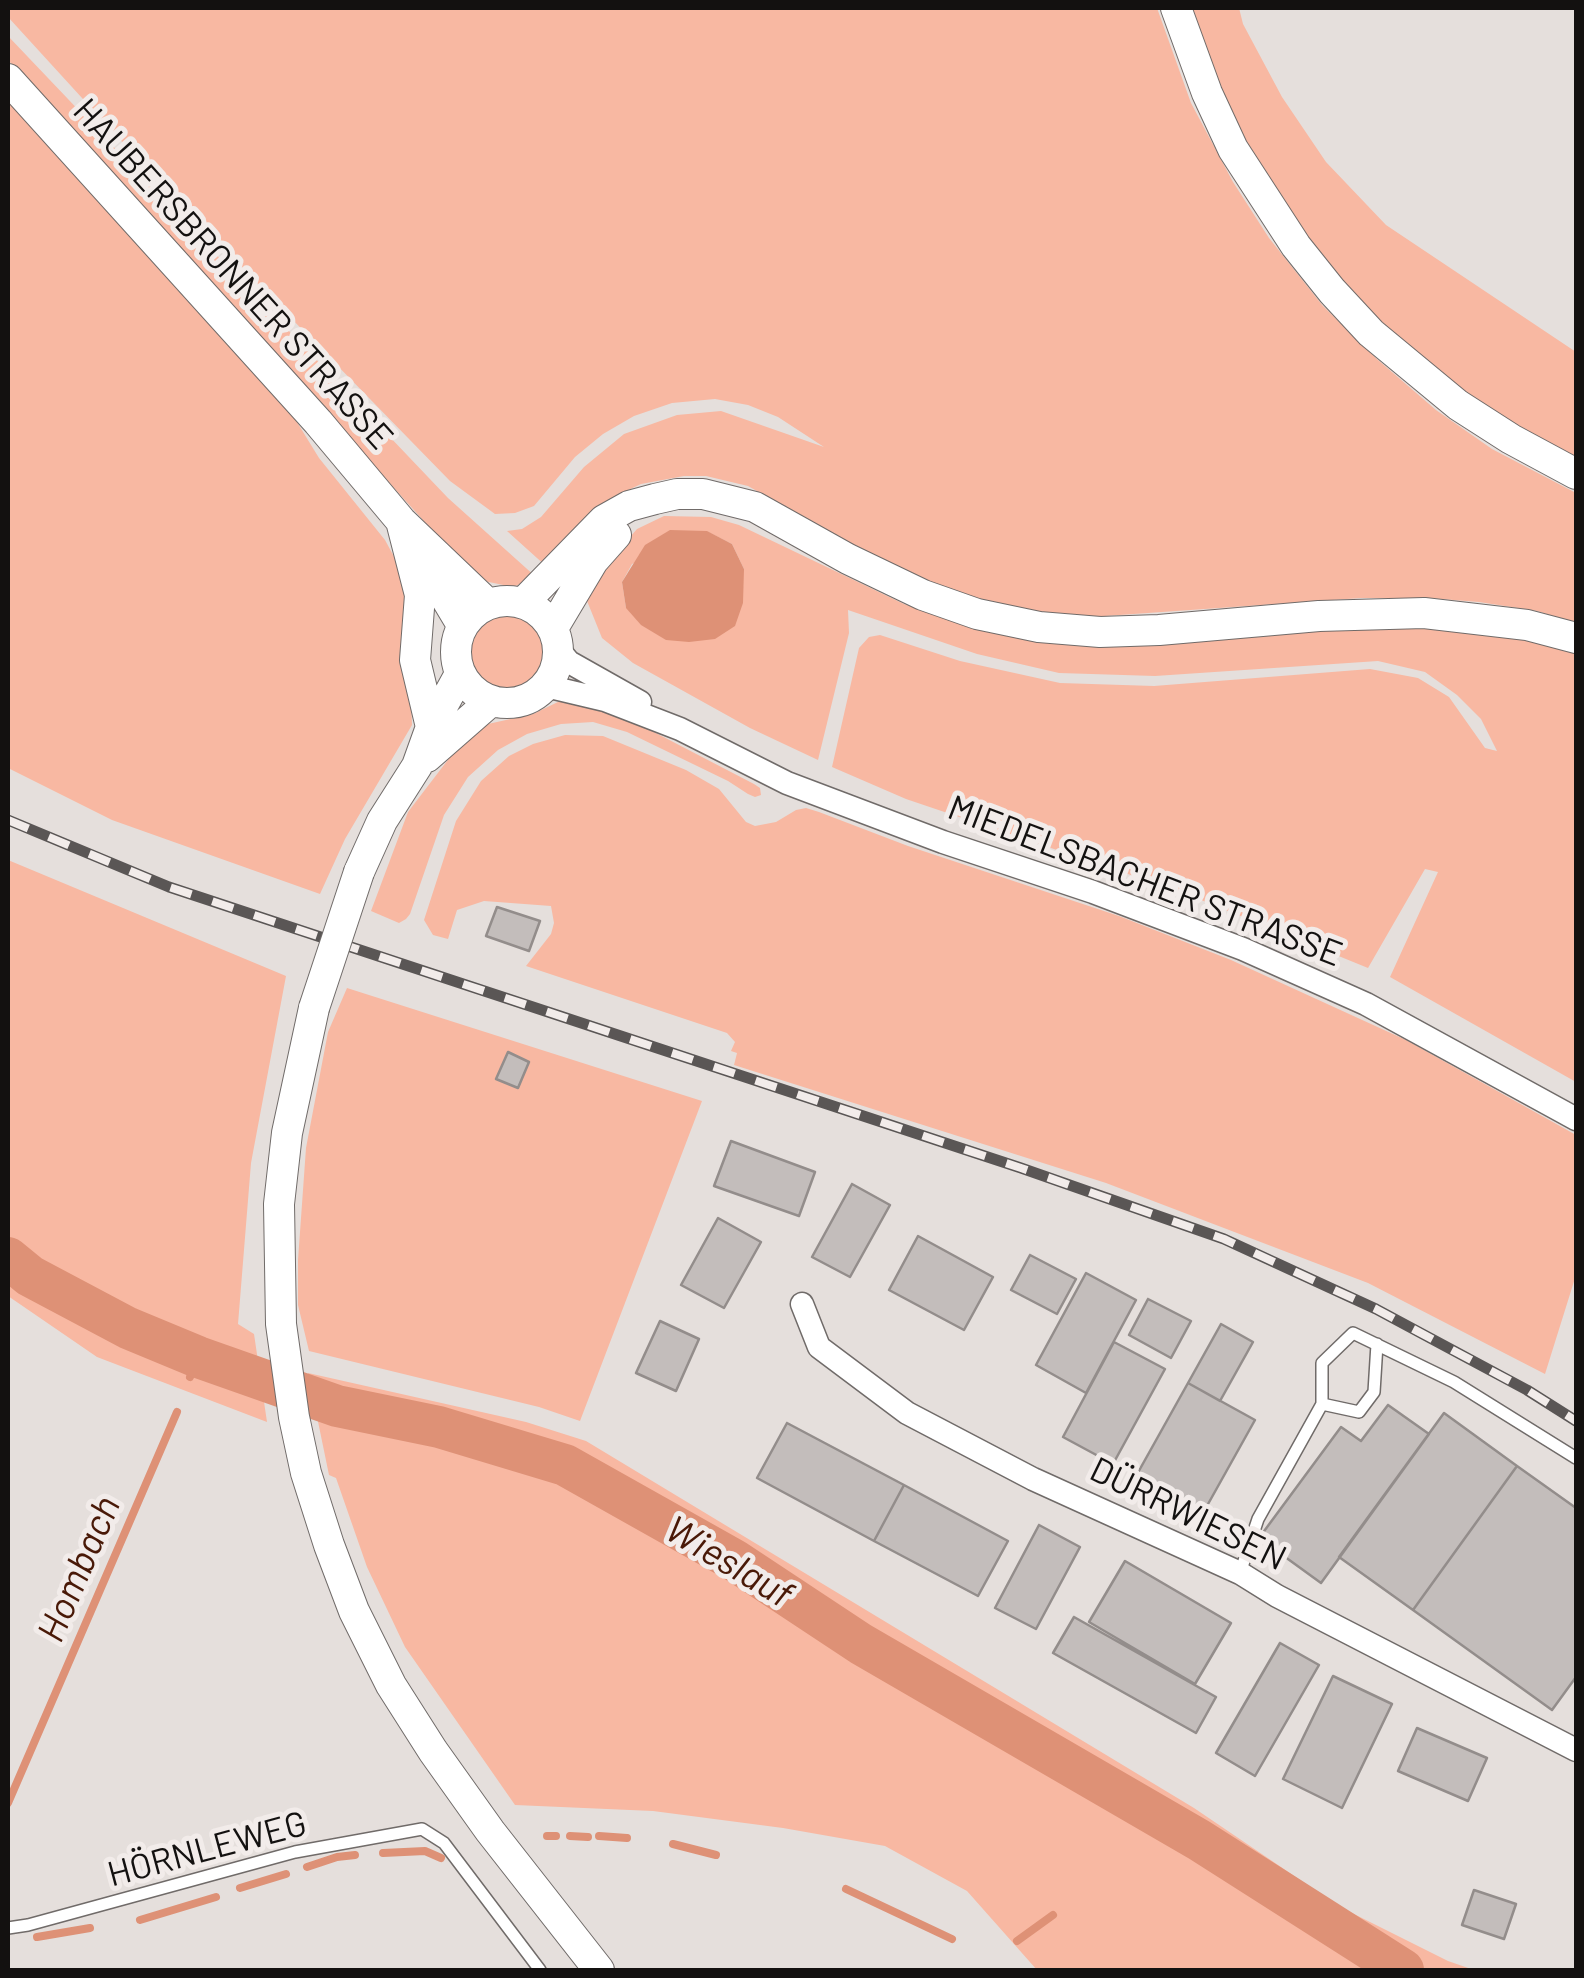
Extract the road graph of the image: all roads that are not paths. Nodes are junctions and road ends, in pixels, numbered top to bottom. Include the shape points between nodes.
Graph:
1 (1176, 8) edge
2 (8, 79) edge
3 (1576, 474) edge
4 (655, 499) junction
5 (401, 520) junction
6 (523, 603) junction
7 (488, 604) junction
8 (462, 626) junction
9 (1576, 638) edge
10 (556, 639) junction
11 (460, 674) junction
12 (546, 686) junction
13 (491, 702) junction
14 (432, 727) junction
15 (680, 729) junction
16 (417, 766) junction
17 (1576, 1118) edge
18 (802, 1304) dead end
19 (1377, 1344) junction
20 (1322, 1404) junction
21 (1576, 1458) edge
22 (1240, 1573) junction
23 (1576, 1750) edge
24 (8, 1928) edge
25 (540, 1970) edge
26 (599, 1970) edge

1 - 3 main road via 1233,148 1332,292 1458,405
2 - 5 main road, HAUBERSBRONNER STRASSE
4 - 6 main road via 604,520
4 - 9 main road via 703,494 755,507 923,595 1039,627 1159,630 1424,613
4 - 10 main road via 593,561
5 - 7 main road
5 - 8 main road
5 - 14 main road via 420,594 415,660
6 - 7 main road
6 - 10 main road via 540,612
7 - 8 main road
8 - 11 main road via 455,658
10 - 12 main road via 558,663
10 - 15 street via 570,662
11 - 13 main road
11 - 14 main road
12 - 13 main road via 520,702
12 - 15 street
13 - 16 main road
14 - 16 main road
15 - 17 street, MIEDELSBACHER STRASSE via 787,783 1244,950 1366,1004
16 - 26 main road, bridge via 359,872 297,1080 279,1204 281,1324 291,1400 328,1545 392,1685 490,1831
18 - 22 street, DÜRRWIESEN via 819,1347 906,1413
19 - 20 lane via 1352,1333 1322,1363
19 - 20 lane via 1374,1392 1359,1412
19 - 21 lane via 1454,1382
20 - 22 lane via 1258,1519
22 - 23 street, DÜRRWIESEN
24 - 25 lane, HÖRNLEWEG via 296,1852 422,1829 444,1843

